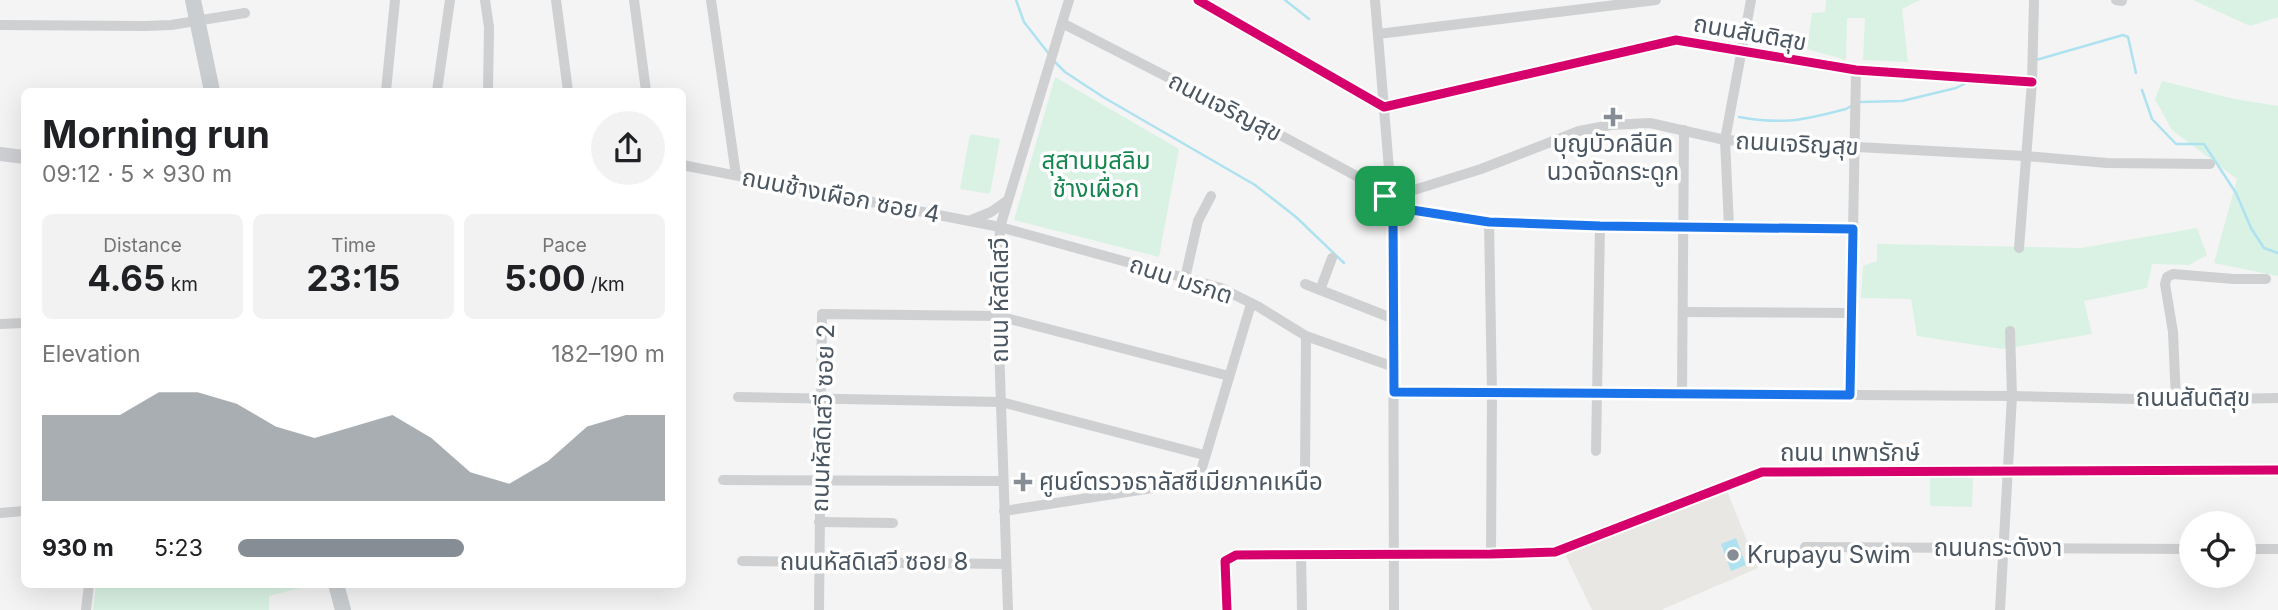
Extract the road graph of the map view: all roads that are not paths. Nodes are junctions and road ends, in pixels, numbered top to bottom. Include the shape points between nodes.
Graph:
1 (193, 0) edge
2 (395, 0) edge
3 (450, 0) edge
4 (485, 0) edge
5 (556, 0) edge
6 (634, 0) edge
7 (711, 0) edge
8 (1069, 0) edge
9 (1198, 0) edge
10 (1375, 0) edge
11 (1656, 0) edge
12 (1751, 0) edge
13 (2034, 0) edge
14 (2116, 0) edge
15 (2122, 1) edge
16 (245, 13) dead end
17 (197, 20) junction
18 (1062, 23) junction
19 (0, 25) edge
20 (1378, 34) junction
21 (1742, 53) junction
22 (1856, 70) junction
23 (2032, 82) junction
24 (211, 88) edge
25 (386, 88) edge
26 (437, 88) edge
27 (488, 88) edge
28 (568, 88) edge
29 (646, 88) edge
30 (1384, 107) junction
31 (1684, 130) junction
32 (1725, 140) junction
33 (1854, 147) junction
34 (0, 154) edge
35 (2025, 156) junction
36 (21, 157) edge
37 (2210, 164) dead end
38 (686, 167) edge
39 (736, 175) junction
40 (1391, 195) junction
41 (1211, 196) dead end
42 (1008, 200) junction
43 (1396, 209) junction
44 (969, 221) junction
45 (1489, 222) junction
46 (1600, 226) junction
47 (1683, 226) junction
48 (1000, 227) junction
49 (1729, 227) junction
50 (1853, 229) junction
51 (2019, 248) dead end
52 (1332, 258) dead end
53 (1185, 278) junction
54 (2266, 279) dead end
55 (1305, 284) dead end
56 (1320, 290) junction
57 (1251, 303) junction
58 (1683, 312) junction
59 (1853, 313) junction
60 (998, 316) junction
61 (1394, 319) junction
62 (21, 323) edge
63 (0, 324) edge
64 (2010, 331) dead end
65 (1307, 336) junction
66 (1394, 367) junction
67 (1229, 376) junction
68 (1394, 392) junction
69 (1492, 392) junction
70 (1598, 393) junction
71 (1682, 394) junction
72 (1850, 395) junction
73 (2012, 396) junction
74 (738, 397) dead end
75 (820, 398) junction
76 (2278, 398) edge
77 (2176, 400) junction
78 (1001, 402) junction
79 (1596, 451) dead end
80 (1204, 456) junction
81 (2278, 470) edge
82 (2008, 471) junction
83 (1305, 476) dead end
84 (723, 481) dead end
85 (820, 481) junction
86 (1003, 481) junction
87 (21, 511) edge
88 (1004, 511) junction
89 (0, 513) edge
90 (819, 522) junction
91 (893, 523) dead end
92 (1805, 547) dead end
93 (2003, 548) junction
94 (2179, 548) edge
95 (2256, 549) edge
96 (2278, 549) edge
97 (1394, 553) junction
98 (1491, 554) junction
99 (1301, 555) junction
100 (742, 561) dead end
101 (818, 562) junction
102 (1006, 564) junction
103 (89, 588) edge
104 (337, 588) edge
105 (86, 610) edge
106 (342, 610) edge
107 (819, 610) edge
108 (1008, 610) edge
109 (1227, 610) edge
110 (1302, 610) edge
111 (1394, 610) edge
112 (2000, 610) edge

1 - 17 main road
2 - 25 street
3 - 26 street
4 - 27 street
5 - 28 street
6 - 29 street
7 - 39 street
8 - 18 street, ถนน หัสดิเสวี
9 - 30 street
10 - 20 street
11 - 20 street
12 - 21 street
13 - 23 street
14 - 15 street
16 - 17 street
17 - 19 street via 145,26
17 - 24 main road
18 - 40 street, ถนนเจริญสุข
18 - 42 street, ถนน หัสดิเสวี
20 - 30 street
21 - 22 street, ถนนสันติสุข
21 - 30 street, ถนนสันติสุข via 1676,40
21 - 32 street
22 - 23 street, ถนนสันติสุข
22 - 33 street
23 - 35 street
30 - 40 street
31 - 32 street, ถนนเจริญสุข
31 - 40 street, ถนนเจริญสุข via 1650,123 1579,131 1481,169
31 - 47 street
32 - 33 street, ถนนเจริญสุข
32 - 49 street
33 - 35 street, ถนนเจริญสุข
33 - 50 street
34 - 36 street
35 - 37 street, ถนนเจริญสุข
35 - 51 street
38 - 39 street, ถนนช้างเผือก ซอย 4
39 - 44 street, ถนนช้างเผือก ซอย 4
40 - 43 street via 1401,201
40 - 43 street via 1384,206
41 - 53 street via 1198,220
42 - 44 street
42 - 48 street, ถนน หัสดิเสวี
43 - 45 street
43 - 61 street
44 - 48 street, ถนนช้างเผือก ซอย 4
45 - 46 street
45 - 69 street
46 - 47 street
46 - 70 street
47 - 49 street
47 - 58 street
48 - 53 street, ถนน มรกต
48 - 60 street, ถนน หัสดิเสวี
49 - 50 street
50 - 59 street
52 - 56 street
53 - 57 street, ถนน มรกต
54 - 77 street via 2173,274 2167,278
55 - 56 street
56 - 61 street
57 - 65 street, ถนน มรกต
57 - 67 street
58 - 59 street
58 - 71 street
59 - 72 street
60 - 67 street
60 - 75 street, ถนนหัสดิเสวี ซอย 2 via 822,314
60 - 78 street, ถนน หัสดิเสวี
61 - 66 street
62 - 63 street
64 - 73 street
65 - 66 street, ถนน มรกต
65 - 83 street
66 - 68 street
67 - 80 street
68 - 69 street, ถนนสันติสุข
68 - 97 street
69 - 70 street, ถนนสันติสุข
69 - 98 street
70 - 71 street, ถนนสันติสุข
70 - 79 street
71 - 72 street, ถนนสันติสุข
72 - 73 street, ถนนสันติสุข
73 - 77 street, ถนนสันติสุข
73 - 82 street
74 - 75 street
75 - 78 street
75 - 85 street, ถนนหัสดิเสวี ซอย 2
76 - 77 street, ถนนสันติสุข
78 - 80 street
78 - 86 street, ถนน หัสดิเสวี
80 - 88 street via 1198,481
81 - 82 street, ถนน เทพารักษ์
82 - 93 street
82 - 98 street, ถนน เทพารักษ์ via 1762,472 1555,552
84 - 85 street
85 - 86 street
85 - 90 street, ถนนหัสดิเสวี ซอย 2
86 - 88 street, ถนน หัสดิเสวี
87 - 89 street
88 - 102 street, ถนน หัสดิเสวี
90 - 91 street
90 - 101 street, ถนนหัสดิเสวี ซอย 2
92 - 93 street, ถนนกระดังงา
93 - 94 street, ถนนกระดังงา
93 - 112 street
95 - 96 street
97 - 98 street, ถนน เทพารักษ์
97 - 99 street, ถนน เทพารักษ์
97 - 111 street
99 - 109 street, ถนน เทพารักษ์ via 1236,555 1226,561
99 - 110 street
100 - 101 street, ถนนหัสดิเสวี ซอย 8
101 - 102 street, ถนนหัสดิเสวี ซอย 8
101 - 107 street, ถนนหัสดิเสวี ซอย 2
102 - 108 street, ถนน หัสดิเสวี
103 - 105 street
104 - 106 main road

